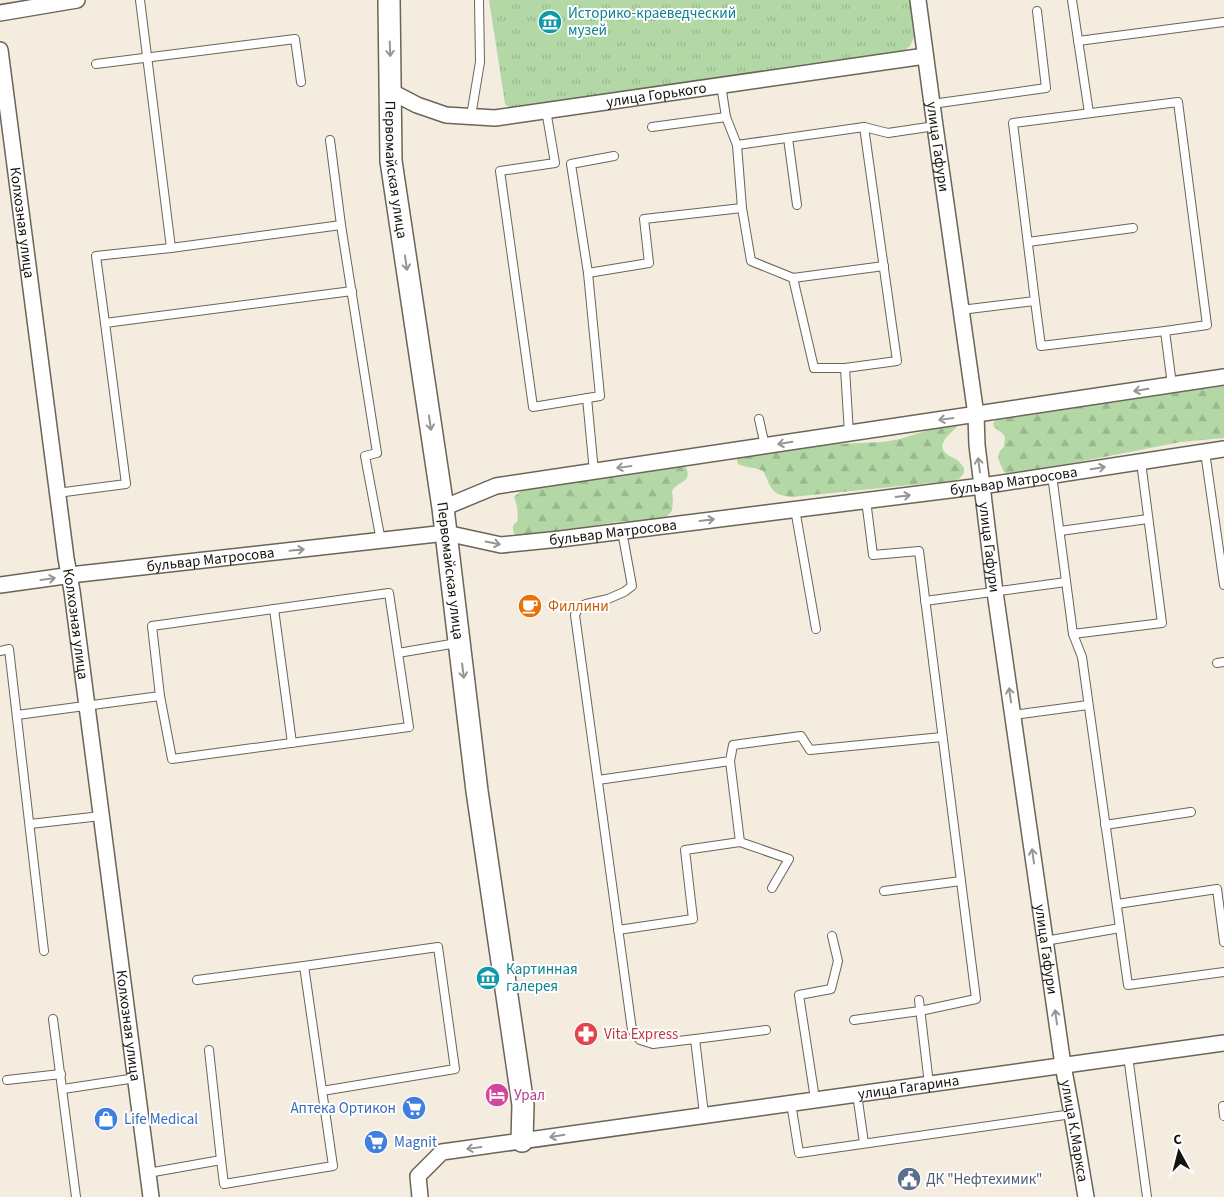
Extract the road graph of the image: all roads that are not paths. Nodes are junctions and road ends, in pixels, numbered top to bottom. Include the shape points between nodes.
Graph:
1 (77, 0) edge
2 (140, 0) edge
3 (389, 0) edge
4 (479, 0) edge
5 (918, 0) edge
6 (1072, 0) edge
7 (1037, 11) dead end
8 (0, 13) edge
9 (1224, 22) edge
10 (1078, 41) junction
11 (0, 50) edge
12 (925, 56) junction
13 (147, 58) junction
14 (96, 64) dead end
15 (301, 82) dead end
16 (721, 85) junction
17 (392, 92) junction
18 (932, 104) junction
19 (546, 110) junction
20 (1089, 113) junction
21 (471, 116) junction
22 (726, 117) junction
23 (935, 126) junction
24 (652, 127) dead end
25 (864, 127) junction
26 (788, 138) junction
27 (330, 140) dead end
28 (737, 145) junction
29 (614, 156) dead end
30 (555, 163) junction
31 (570, 164) junction
32 (797, 205) dead end
33 (742, 208) junction
34 (342, 225) junction
35 (1133, 228) dead end
36 (1028, 242) junction
37 (171, 248) junction
38 (884, 266) junction
39 (588, 273) junction
40 (793, 278) junction
41 (352, 291) junction
42 (1035, 301) junction
43 (961, 310) junction
44 (105, 324) junction
45 (1165, 330) junction
46 (845, 368) junction
47 (1224, 378) edge
48 (1172, 385) junction
49 (587, 398) junction
50 (976, 415) junction
51 (759, 418) dead end
52 (849, 434) junction
53 (765, 446) junction
54 (1224, 449) edge
55 (1205, 452) junction
56 (1141, 462) junction
57 (594, 472) junction
58 (1052, 475) junction
59 (982, 486) junction
60 (57, 493) junction
61 (866, 500) junction
62 (442, 508) junction
63 (795, 509) junction
64 (1148, 519) junction
65 (622, 531) junction
66 (1060, 531) junction
67 (446, 533) junction
68 (381, 541) junction
69 (1223, 569) edge
70 (68, 576) junction
71 (1066, 582) junction
72 (0, 585) edge
73 (1224, 585) edge
74 (995, 592) junction
75 (925, 601) junction
76 (274, 609) junction
77 (816, 629) dead end
78 (1073, 634) junction
79 (459, 643) junction
80 (0, 650) edge
81 (398, 653) junction
82 (160, 696) junction
83 (1088, 705) junction
84 (87, 706) junction
85 (17, 716) junction
86 (1013, 716) junction
87 (942, 737) junction
88 (292, 743) junction
89 (730, 760) junction
90 (598, 780) junction
91 (1191, 812) dead end
92 (101, 816) junction
93 (30, 824) junction
94 (1105, 825) junction
95 (740, 842) junction
96 (961, 881) junction
97 (772, 888) dead end
98 (884, 891) dead end
99 (1117, 904) junction
100 (1120, 928) junction
101 (618, 930) junction
102 (832, 936) dead end
103 (1045, 941) junction
104 (1224, 942) edge
105 (44, 951) dead end
106 (304, 966) junction
107 (1224, 972) edge
108 (196, 980) dead end
109 (919, 1000) dead end
110 (920, 1011) junction
111 (53, 1018) dead end
112 (854, 1020) dead end
113 (766, 1030) dead end
114 (695, 1040) junction
115 (1224, 1043) edge
116 (209, 1050) dead end
117 (1128, 1056) junction
118 (1063, 1065) junction
119 (61, 1074) junction
120 (136, 1078) junction
121 (7, 1080) dead end
122 (929, 1084) junction
123 (63, 1089) junction
124 (322, 1091) junction
125 (856, 1094) junction
126 (815, 1099) junction
127 (791, 1103) junction
128 (1223, 1106) dead end
129 (704, 1114) junction
130 (1072, 1114) junction
131 (1224, 1116) edge
132 (522, 1141) junction
133 (864, 1143) junction
134 (221, 1160) junction
135 (148, 1173) junction
136 (76, 1197) edge
137 (151, 1197) edge
138 (420, 1197) edge
139 (1086, 1197) edge
140 (1147, 1197) edge

1 - 8 street
2 - 13 lane
3 -> 17 street, Первомайская улица
4 - 21 lane via 480,62
5 - 12 street, улица Гафури
6 - 10 lane
7 - 18 lane via 1046,88
9 - 10 lane
10 - 20 lane
11 - 60 street, Колхозная улица
12 - 16 street, улица Горького
12 - 18 street, улица Гафури
13 - 14 lane
13 - 15 lane via 295,39
13 - 37 lane
16 - 19 street, улица Горького
16 - 22 lane
17 - 21 street, улица Горького via 417,106 446,115
17 -> 62 street, Первомайская улица via 392,161
18 - 23 street, улица Гафури
19 - 21 street, улица Горького via 495,118
19 - 30 lane
20 - 36 lane via 1013,123
20 - 45 lane via 1178,102 1207,325
22 - 24 lane
22 - 28 lane
23 - 25 lane via 888,133
23 - 43 street, улица Гафури
25 - 26 lane
25 - 38 lane
26 - 28 lane
26 - 32 lane
27 - 34 lane
28 - 33 lane
29 - 31 lane
30 - 31 lane
30 - 49 lane via 500,171 533,407
31 - 39 lane
33 - 39 lane via 644,219 649,263
33 - 40 lane via 751,261
34 - 37 lane
34 - 41 lane
35 - 36 lane
36 - 42 lane
37 - 44 lane via 96,256
38 - 40 lane
38 - 46 lane via 897,360
39 - 49 lane via 600,396
40 - 46 lane via 814,368
41 - 44 lane
41 - 68 lane via 377,453 365,456
42 - 43 lane
42 - 45 lane via 1041,346
43 - 50 street, улица Гафури
44 - 60 lane via 126,484
45 - 48 lane
46 - 52 lane
47 - 48 street
48 -> 50 street
49 - 57 lane
50 -> 52 street
59 -> 50 street, улица Гафури
51 - 53 lane
52 -> 53 street
53 -> 57 street
54 - 55 street, бульвар Матросова
55 - 56 street, бульвар Матросова
55 - 69 lane
58 -> 56 street, бульвар Матросова
56 - 64 lane
57 - 62 street via 496,486
58 - 59 street, бульвар Матросова
58 - 66 lane
61 -> 59 street, бульвар Матросова
59 - 74 street, улица Гафури
60 - 70 street, Колхозная улица
61 - 63 street, бульвар Матросова
61 - 75 lane via 873,555 919,551
62 - 67 street, Первомайская улица
65 -> 63 street, бульвар Матросова
63 - 77 lane
64 - 66 lane
64 - 78 lane via 1162,623
67 -> 65 street, бульвар Матросова via 501,545
65 - 90 lane via 632,586 608,599 578,607 575,615
66 - 71 lane
67 - 68 street, бульвар Матросова
67 - 79 street, Первомайская улица
70 -> 68 street, бульвар Матросова
69 - 73 lane
72 -> 70 street, бульвар Матросова
70 - 84 street, Колхозная улица
71 - 74 lane
71 - 78 lane
74 - 75 lane
86 -> 74 street, улица Гафури
75 - 87 lane
76 - 81 lane via 389,593
76 - 82 lane via 152,626
76 - 88 lane
78 - 83 lane via 1082,656
79 - 81 lane
79 -> 132 street, Первомайская улица via 523,1105
80 - 85 lane via 9,649
81 - 88 lane via 408,727
82 - 84 lane
82 - 88 lane via 172,759
83 - 86 lane
83 - 94 lane
84 - 85 lane
84 - 92 street, Колхозная улица
85 - 93 lane
103 -> 86 street, улица Гафури
87 - 89 lane via 810,750 800,736 733,746
87 - 96 lane
89 - 90 lane
89 - 95 lane
90 - 101 lane
91 - 94 lane
92 - 93 lane
92 - 120 street, Колхозная улица
93 - 105 lane
94 - 99 lane
95 - 97 lane via 789,859
95 - 101 lane via 685,850 693,919
96 - 98 lane
96 - 110 lane via 976,999
99 - 100 lane
99 - 104 lane via 1217,890
100 - 103 lane
100 - 107 lane via 1128,985
101 - 114 lane via 632,1030 640,1040 653,1044
102 - 126 lane via 838,961 831,989 799,995
118 -> 103 street, улица Гафури
106 - 108 lane
106 - 124 lane
106 - 124 lane via 438,947 455,1070
109 - 110 lane
110 - 112 lane
110 - 122 lane
111 - 119 lane
113 - 114 lane
114 - 129 lane
115 - 117 street, улица Гагарина
116 - 134 lane
117 - 118 street, улица Гагарина
117 - 140 lane
118 - 122 street, улица Гагарина
118 - 130 street, улица К.Маркса
119 - 121 lane
119 - 123 lane
120 - 123 lane
120 - 135 street, Колхозная улица
122 - 125 street, улица Гагарина
123 - 136 lane
124 - 134 lane via 333,1166 224,1184
125 - 126 street, улица Гагарина
125 - 133 lane
126 - 127 street, улица Гагарина
127 - 129 street, улица Гагарина
127 - 133 lane via 799,1153
128 - 131 lane
129 -> 132 street, улица Гагарина
130 - 133 lane
130 - 139 street, улица К.Маркса
132 -> 138 street, улица Гагарина via 442,1152 418,1176
134 - 135 lane
135 - 137 street, Колхозная улица

